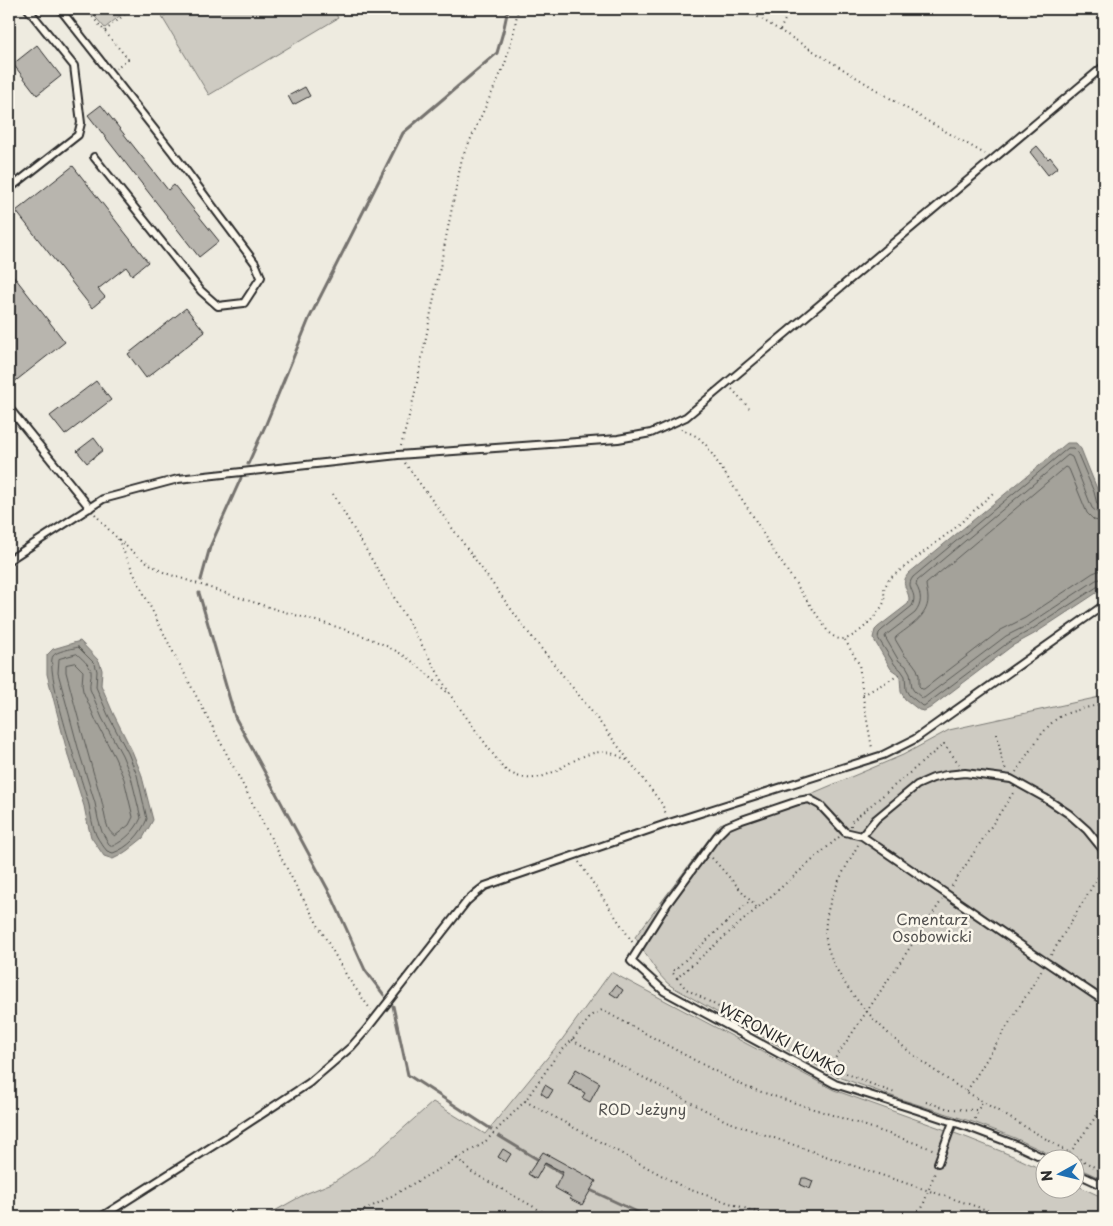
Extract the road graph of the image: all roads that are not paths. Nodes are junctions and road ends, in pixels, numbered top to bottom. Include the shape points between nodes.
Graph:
1 (28, 9) edge
2 (60, 9) edge
3 (1104, 66) edge
4 (94, 157) dead end
5 (9, 189) edge
6 (9, 408) edge
7 (90, 508) junction
8 (9, 560) edge
9 (1104, 605) edge
10 (862, 836) junction
11 (1104, 851) edge
12 (1104, 1001) edge
13 (953, 1122) junction
14 (1036, 1154) edge
15 (938, 1162) road end
16 (1086, 1178) edge
17 (1104, 1186) edge
18 (101, 1217) edge

1 - 5 lane via 74,66 80,123 78,135
2 - 4 lane via 254,263 261,278 244,303 218,306 201,291
3 - 7 lane via 686,417 651,433 398,454 178,479 103,499
6 - 7 lane
7 - 8 lane
9 - 18 lane via 915,739 883,755 485,886 467,901 351,1047 309,1083
10 - 11 lane via 876,819 916,785 933,778 965,773 1011,779 1045,798 1087,830
10 - 12 lane
10 - 13 lane, WERONIKI KUMKO via 845,832 820,805 809,799 727,826 667,904 631,961 664,991 835,1084
13 - 14 lane, WERONIKI KUMKO
13 - 15 lane
16 - 17 lane

